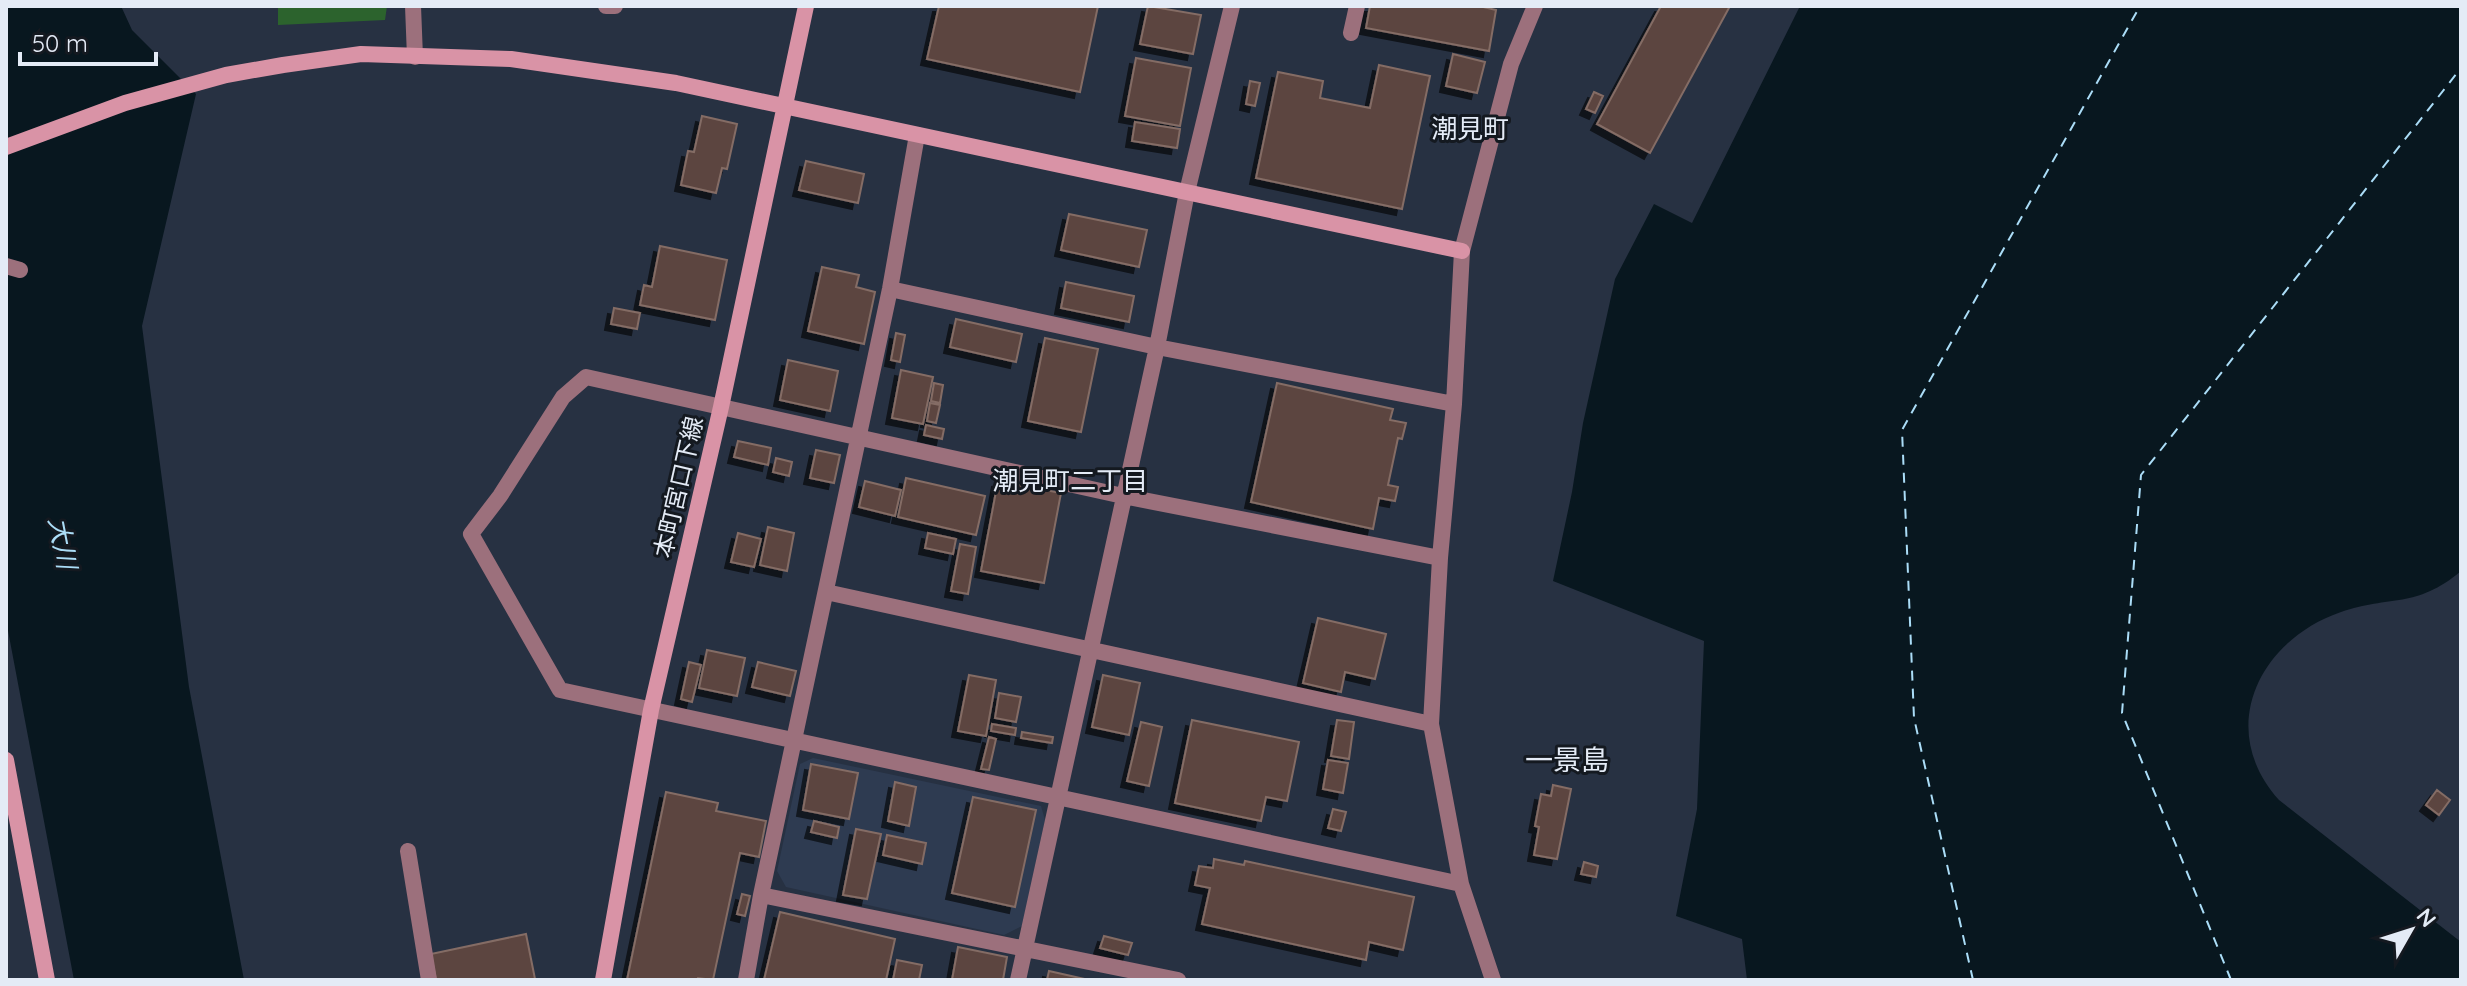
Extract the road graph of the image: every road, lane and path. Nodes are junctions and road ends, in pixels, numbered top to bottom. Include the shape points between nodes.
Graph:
1 (413, 6) edge
2 (606, 6) edge
3 (615, 6) edge
4 (806, 6) edge
5 (1232, 6) edge
6 (1357, 6) edge
7 (1535, 6) edge
8 (1351, 33) dead end
9 (415, 57) junction
10 (784, 108) junction
11 (917, 135) junction
12 (6, 147) edge
13 (1187, 192) junction
14 (1462, 251) junction
15 (890, 289) junction
16 (1157, 347) junction
17 (1454, 404) junction
18 (721, 407) junction
19 (859, 437) junction
20 (1123, 496) junction
21 (1440, 558) junction
22 (826, 592) junction
23 (1090, 652) junction
24 (651, 710) junction
25 (1431, 724) junction
26 (793, 741) junction
27 (6, 760) edge
28 (1058, 798) junction
29 (408, 851) dead end
30 (1461, 884) junction
31 (761, 895) junction
32 (1024, 948) junction
33 (47, 980) edge
34 (429, 980) edge
35 (603, 980) edge
36 (746, 980) edge
37 (1018, 980) edge
38 (1178, 980) edge
39 (1493, 980) edge

1 - 9 street
2 - 3 street
4 - 10 street, 本町宮口下線
5 - 13 street
6 - 8 street
7 - 14 street via 1511,64
9 - 10 street via 511,59 676,83
9 - 12 street via 361,54 226,75 125,103
10 - 11 street
10 - 18 street, 本町宮口下線
11 - 13 street
11 - 15 street
13 - 14 street
13 - 16 street
14 - 17 street
15 - 16 street
15 - 19 street
16 - 17 street
16 - 20 street
17 - 21 street
18 - 19 street
18 - 24 street, 本町宮口下線
18 - 24 street via 586,377 563,397 471,534 560,690
19 - 20 street
19 - 22 street
20 - 21 street
20 - 23 street
21 - 25 street
22 - 23 street
22 - 26 street
23 - 25 street
23 - 28 street
24 - 26 street
24 - 35 street, 本町宮口下線
25 - 30 street
26 - 28 street
26 - 31 street
27 - 33 street
28 - 30 street
28 - 32 street
29 - 34 street
30 - 39 street
31 - 32 street
31 - 36 street
32 - 37 street
32 - 38 street

